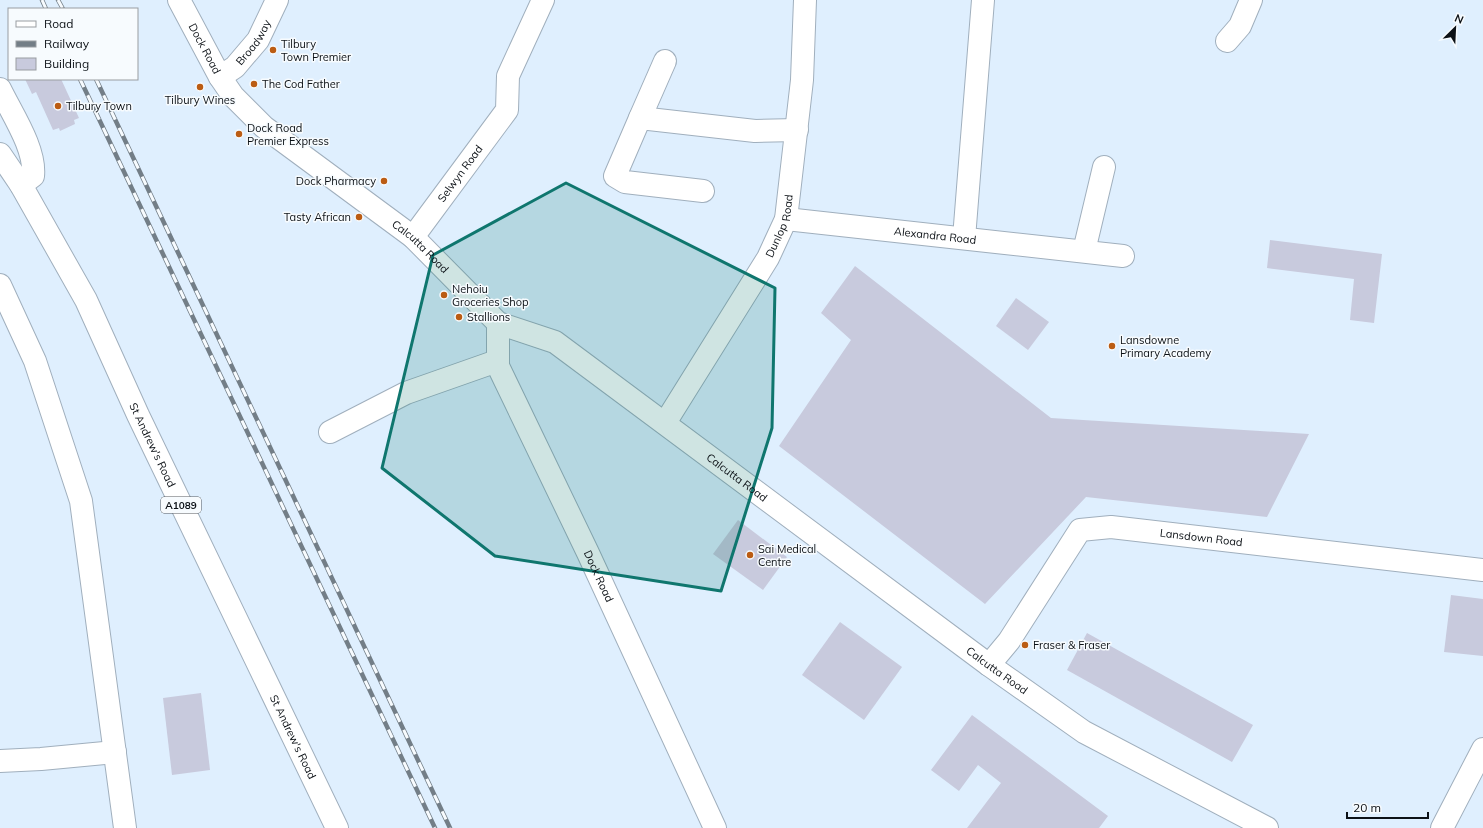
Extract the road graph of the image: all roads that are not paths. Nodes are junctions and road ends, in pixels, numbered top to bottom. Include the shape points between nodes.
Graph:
1 (179, 0) edge
2 (277, 0) edge
3 (543, 0) edge
4 (805, 0) edge
5 (983, 0) edge
6 (1251, 0) edge
7 (1227, 41) dead end
8 (665, 61) dead end
9 (220, 77) junction
10 (0, 90) edge
11 (233, 96) joint
12 (640, 118) junction
13 (797, 130) junction
14 (0, 154) edge
15 (1104, 167) dead end
16 (21, 185) junction
17 (703, 191) dead end
18 (786, 219) junction
19 (413, 236) junction
20 (964, 238) junction
21 (1084, 251) junction
22 (1124, 256) dead end
23 (0, 285) edge
24 (498, 323) junction
25 (497, 361) junction
26 (665, 423) junction
27 (330, 432) dead end
28 (1483, 570) edge
29 (989, 665) junction
30 (1483, 749) edge
31 (115, 752) junction
32 (0, 761) edge
33 (1262, 827) edge
34 (125, 828) edge
35 (337, 828) edge
36 (715, 828) edge
37 (1442, 828) edge

1 - 9 main road, Dock Road
2 - 9 main road, Broadway via 258,40 234,68
3 - 19 main road, Selwyn Road via 508,76 507,110
4 - 13 main road, Dunlop Road
5 - 20 main road
6 - 7 main road via 1240,26
8 - 12 main road
9 - 11 main road, Dock Road
10 - 16 main road via 29,147 35,165 33,176
11 - 19 main road, Calcutta Road via 264,127
12 - 13 main road via 755,130
12 - 17 main road via 614,176 625,182
13 - 18 main road, Dunlop Road
14 - 16 main road, St Andrew's Road / A1089
15 - 21 main road
16 - 35 main road, St Andrew's Road / A1089 via 86,300 144,429
18 - 20 main road, Alexandra Road
18 - 26 main road, Dunlop Road via 768,258
19 - 24 main road, Calcutta Road
20 - 21 main road, Alexandra Road
21 - 22 main road, Alexandra Road
23 - 31 main road via 35,361 81,501
24 - 25 main road, Dock Road
24 - 26 main road, Calcutta Road via 555,342
25 - 27 main road via 406,393
25 - 36 main road, Dock Road
26 - 29 main road, Calcutta Road
28 - 29 main road, Lansdown Road via 1111,528 1080,530 1009,641
29 - 33 main road, Calcutta Road via 1084,732
30 - 37 main road
31 - 32 main road
31 - 34 main road

